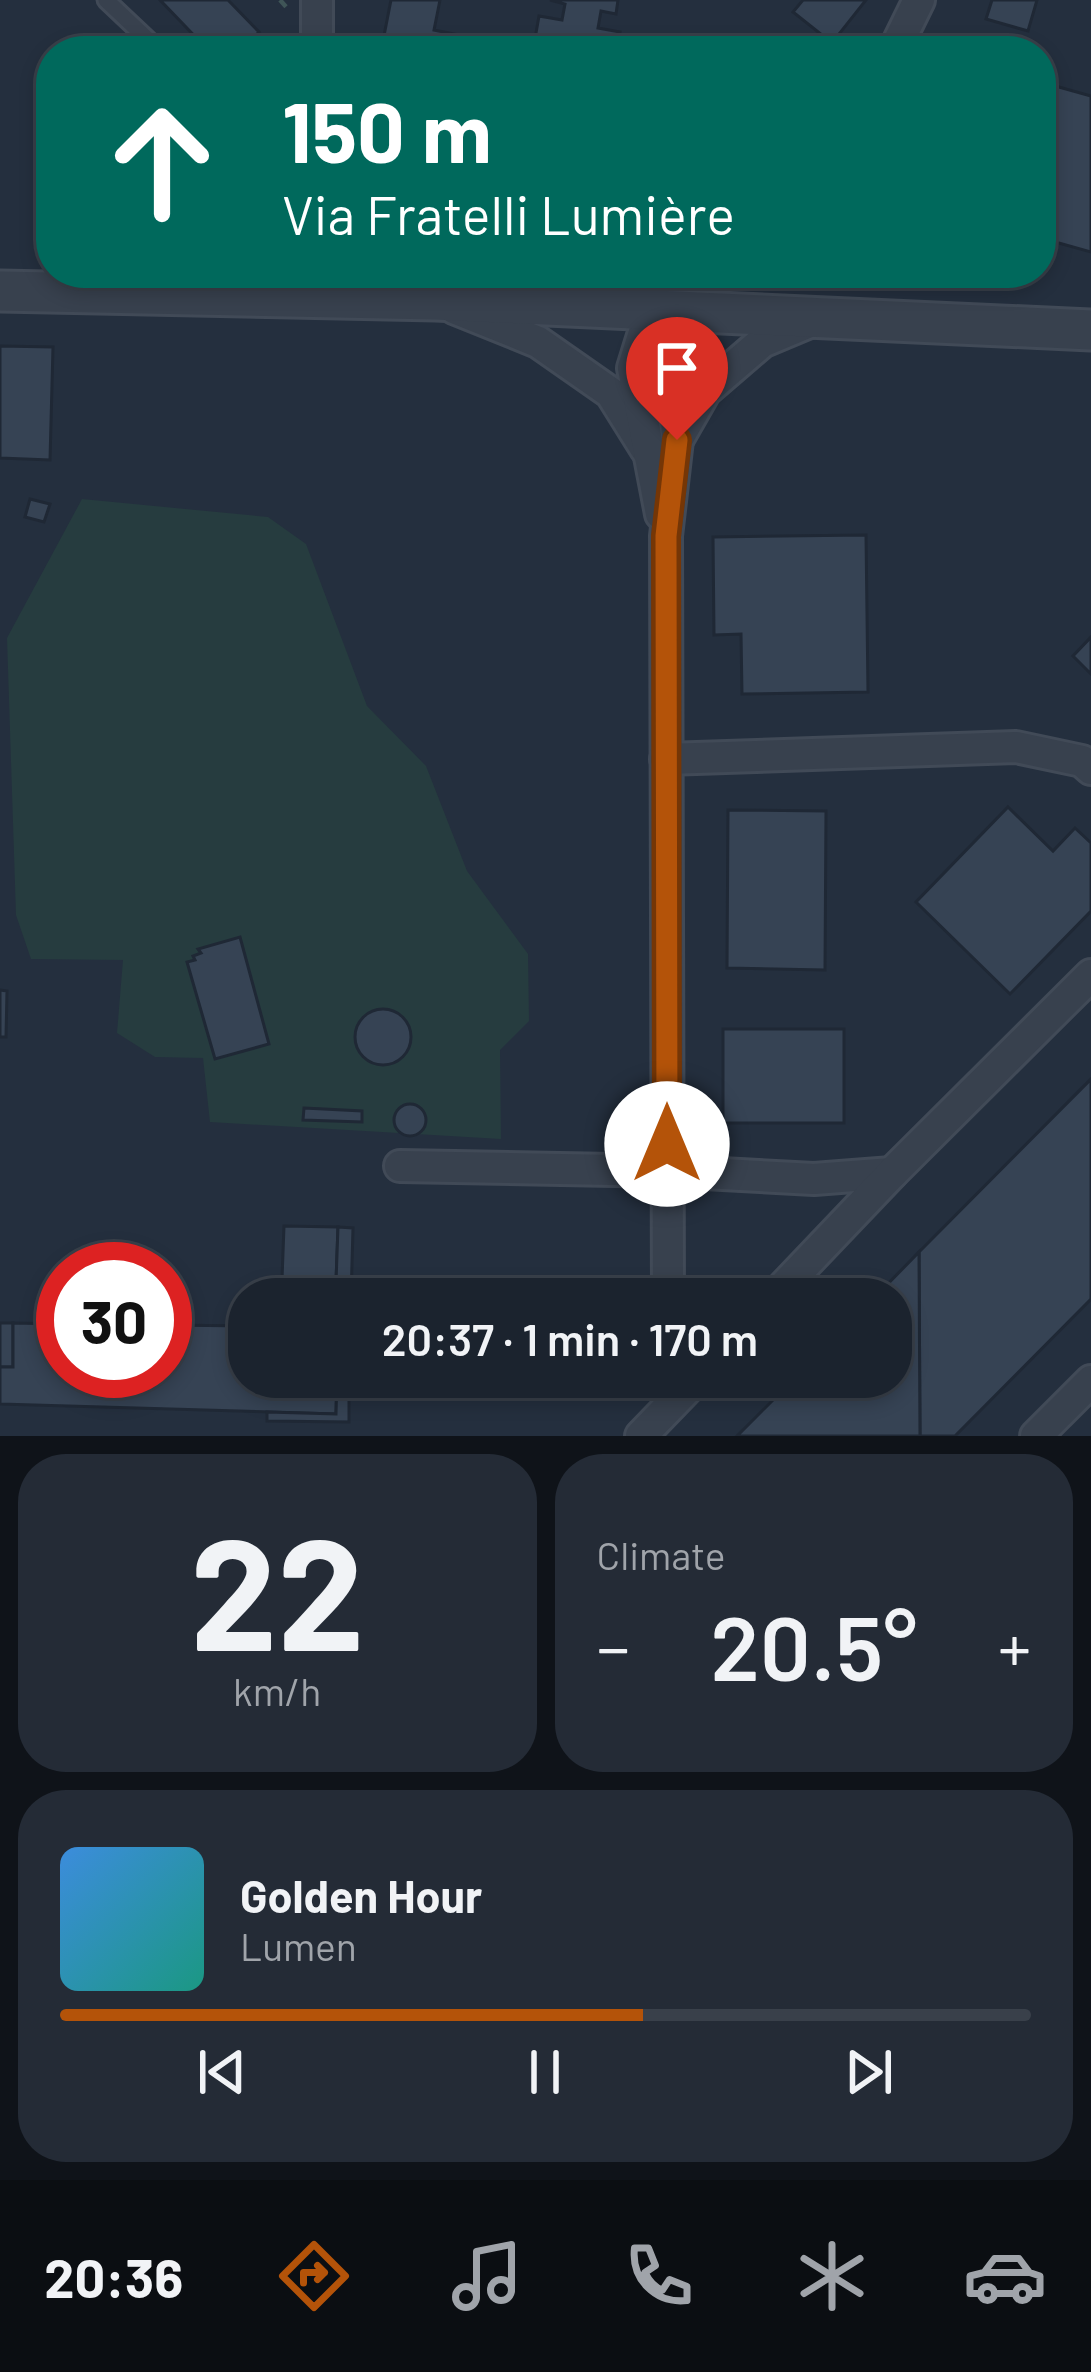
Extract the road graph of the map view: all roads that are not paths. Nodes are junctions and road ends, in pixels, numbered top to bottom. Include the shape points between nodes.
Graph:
1 (106, 0) edge
2 (317, 0) edge
3 (919, 0) edge
4 (144, 36) edge
5 (317, 36) edge
6 (901, 36) edge
7 (0, 291) edge
8 (436, 300) junction
9 (651, 310) junction
10 (820, 317) junction
11 (1091, 330) edge
12 (677, 440) junction
13 (646, 449) junction
14 (666, 536) junction
15 (666, 759) junction
16 (1091, 769) edge
17 (1091, 975) edge
18 (400, 1166) dead end
19 (667, 1172) junction
20 (892, 1174) junction
21 (668, 1278) edge
22 (792, 1278) edge
23 (1091, 1381) edge
24 (668, 1422) edge
25 (641, 1436) edge
26 (1036, 1436) edge

1 - 4 lane
2 - 5 street
3 - 6 street
7 - 8 street
8 - 9 street
8 - 13 street via 538,342 593,380 611,393
9 - 10 street
9 - 12 street via 675,381
9 - 13 street via 633,368
10 - 11 street
10 - 12 street via 761,342 705,391
12 - 14 street
13 - 14 street
14 - 15 street
15 - 16 street via 1016,747
15 - 19 street
17 - 20 street
18 - 19 street
19 - 20 street
19 - 21 street
20 - 22 street
23 - 26 street
24 - 25 street

